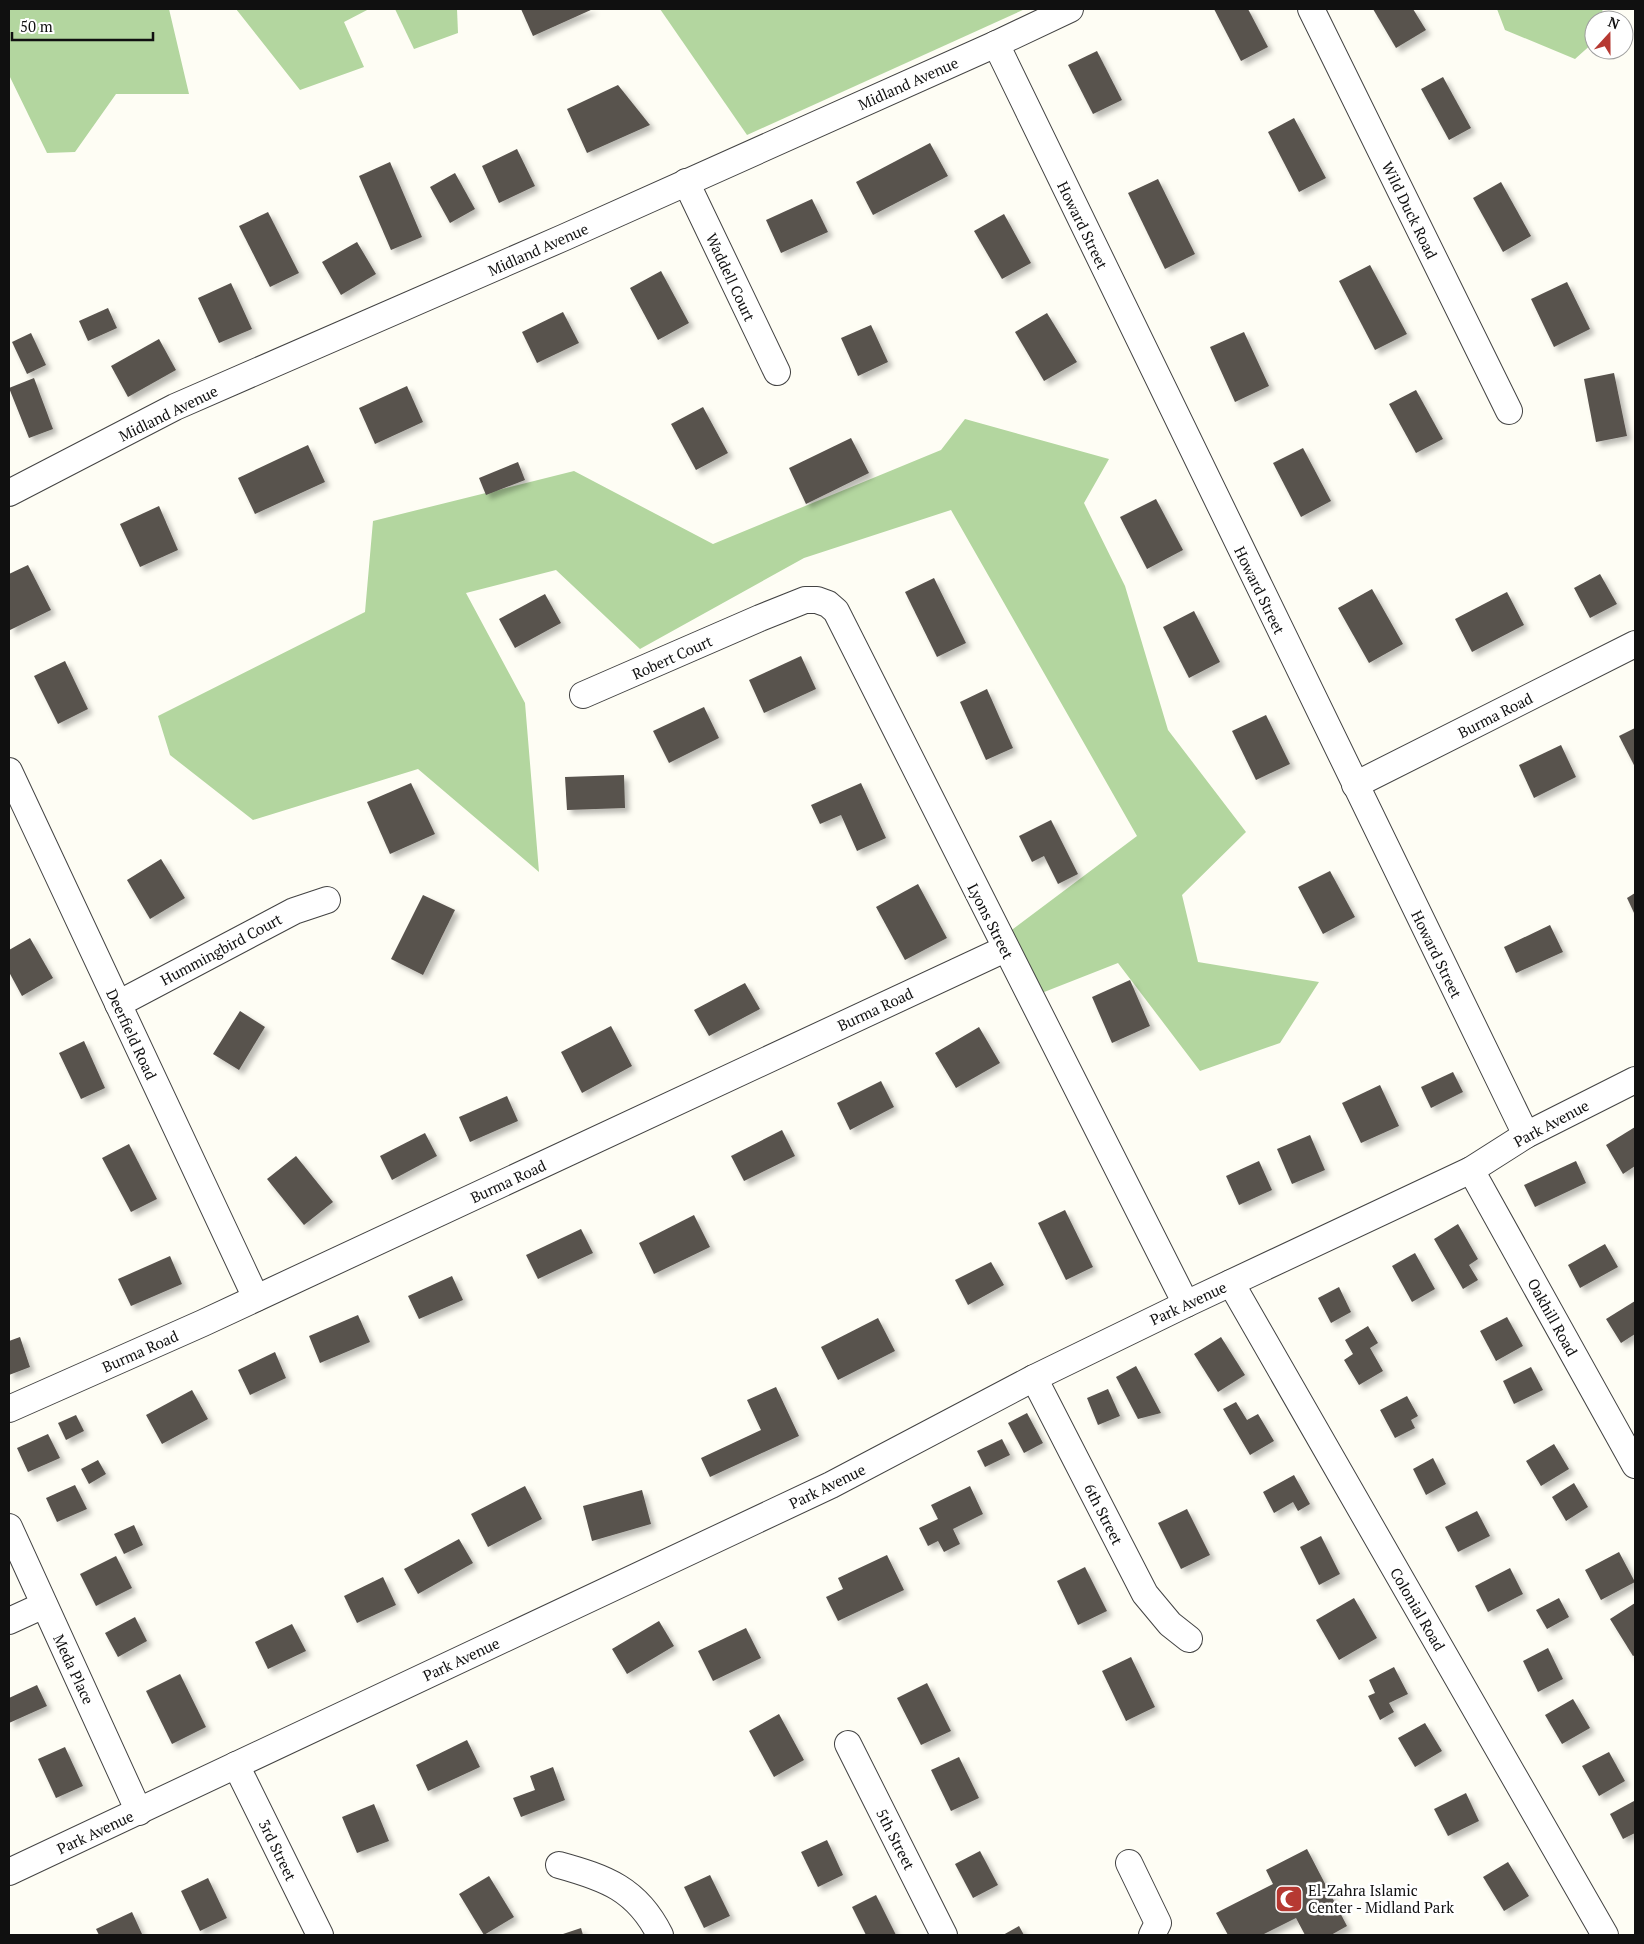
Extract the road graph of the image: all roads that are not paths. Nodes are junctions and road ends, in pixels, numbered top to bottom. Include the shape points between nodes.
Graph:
1 (1070, 9) edge
2 (1311, 9) edge
3 (996, 44) junction
4 (686, 182) junction
5 (776, 372) dead end
6 (1509, 411) dead end
7 (9, 494) edge
8 (760, 618) joint
9 (1635, 644) edge
10 (583, 695) dead end
11 (9, 771) edge
12 (1355, 785) junction
13 (327, 900) dead end
14 (1005, 949) junction
15 (118, 1004) junction
16 (1635, 1080) edge
17 (1526, 1134) junction
18 (1471, 1170) junction
19 (1231, 1283) junction
20 (256, 1298) junction
21 (1186, 1304) junction
22 (1034, 1378) junction
23 (9, 1409) edge
24 (1635, 1465) edge
25 (9, 1527) edge
26 (44, 1605) junction
27 (9, 1621) edge
28 (1189, 1639) dead end
29 (848, 1744) dead end
30 (236, 1764) junction
31 (139, 1812) junction
32 (1129, 1863) dead end
33 (559, 1865) dead end
34 (9, 1872) edge
35 (320, 1935) edge
36 (660, 1935) edge
37 (944, 1935) edge
38 (1152, 1935) edge
39 (1605, 1935) edge

1 - 3 street, Midland Avenue
2 - 6 street, Wild Duck Road
3 - 4 street, Midland Avenue
3 - 12 street, Howard Street
4 - 5 street, Waddell Court
4 - 7 street, Midland Avenue via 175,407
8 - 10 street, Robert Court
8 - 14 street, Lyons Street via 805,600 817,600 836,611
9 - 12 street, Burma Road
11 - 15 street, Deerfield Road
12 - 17 street, Howard Street
13 - 15 street, Hummingbird Court via 294,911
14 - 20 street, Burma Road
14 - 21 street, Lyons Street
15 - 20 street, Deerfield Road
16 - 17 street, Park Avenue
17 - 18 street, Park Avenue
18 - 19 street, Park Avenue
18 - 24 street, Oakhill Road
19 - 21 street, Park Avenue
19 - 39 street, Colonial Road
20 - 23 street, Burma Road
21 - 22 street, Park Avenue
22 - 28 street, 6th Street via 1145,1594 1170,1624
22 - 30 street, Park Avenue via 831,1485
25 - 26 street, Meda Place
26 - 27 street
26 - 31 street, Meda Place
29 - 37 street, 5th Street
30 - 31 street, Park Avenue
30 - 35 street, 3rd Street
31 - 34 street, Park Avenue
32 - 38 street via 1158,1923
33 - 36 street via 618,1886 639,1902

